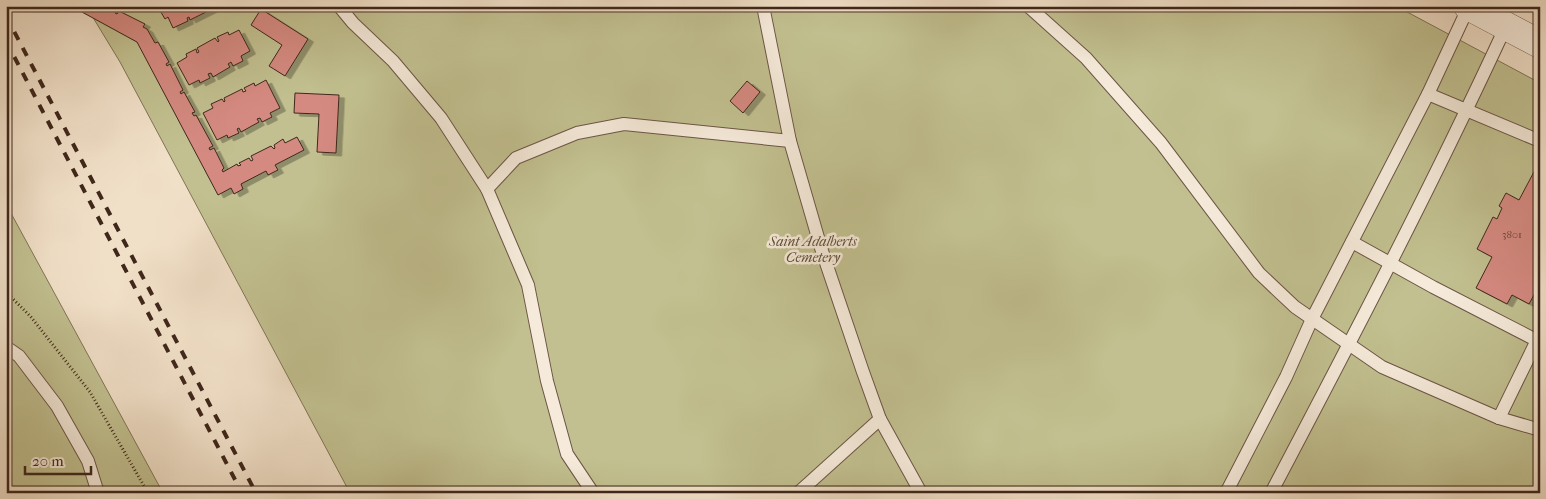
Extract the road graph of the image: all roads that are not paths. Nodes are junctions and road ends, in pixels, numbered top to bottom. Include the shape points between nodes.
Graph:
1 (339, 6) edge
2 (763, 6) edge
3 (1028, 6) edge
4 (1468, 6) edge
5 (1506, 26) junction
6 (1540, 44) edge
7 (1428, 94) junction
8 (1467, 110) junction
9 (790, 141) junction
10 (1540, 141) edge
11 (487, 188) junction
12 (1352, 242) junction
13 (1390, 264) junction
14 (1312, 319) junction
15 (1538, 337) edge
16 (1349, 345) junction
17 (6, 347) edge
18 (1499, 418) junction
19 (880, 419) junction
20 (1540, 430) edge
21 (98, 493) edge
22 (593, 493) edge
23 (798, 493) edge
24 (921, 493) edge
25 (1226, 493) edge
26 (1272, 493) edge

1 - 11 lane via 393,61 441,118
2 - 9 lane
3 - 14 lane via 1086,58 1161,143 1259,273
4 - 5 street
4 - 7 lane
5 - 6 street
5 - 8 lane
7 - 8 lane
7 - 12 lane
8 - 10 lane
8 - 13 lane
9 - 11 lane via 624,124 577,133 516,158
9 - 19 lane via 821,248
11 - 22 lane via 528,285 547,381 567,454
12 - 13 lane
12 - 14 lane
13 - 15 lane
13 - 16 lane
14 - 16 lane
14 - 25 lane
15 - 18 lane
16 - 18 lane via 1382,367
16 - 26 lane
17 - 21 lane via 19,356 57,406 88,462
18 - 20 lane
19 - 23 lane
19 - 24 lane

